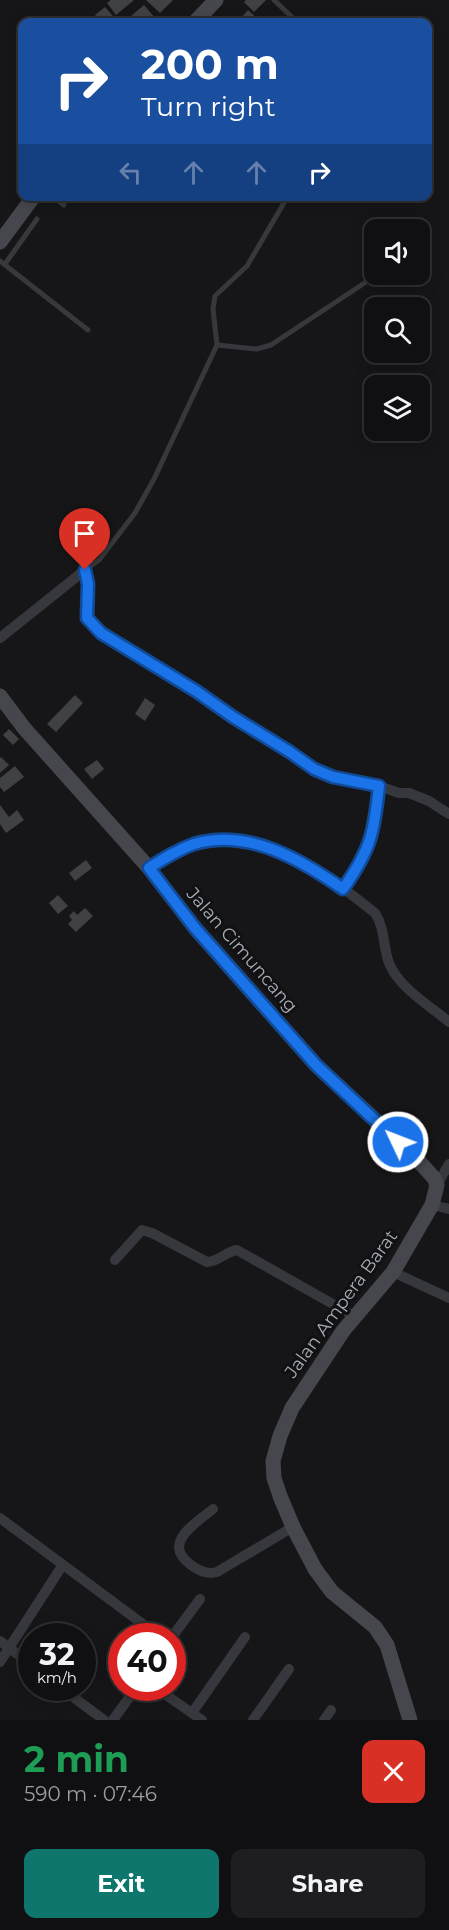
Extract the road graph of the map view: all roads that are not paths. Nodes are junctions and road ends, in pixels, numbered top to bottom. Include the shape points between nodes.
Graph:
1 (216, 0) edge
2 (274, 0) edge
3 (199, 18) edge
4 (293, 18) edge
5 (30, 201) edge
6 (59, 201) edge
7 (285, 201) edge
8 (64, 205) dead end
9 (37, 219) dead end
10 (0, 242) edge
11 (3, 263) edge
12 (364, 283) edge
13 (88, 330) dead end
14 (217, 345) junction
15 (85, 570) junction
16 (0, 638) edge
17 (0, 696) edge
18 (379, 786) junction
19 (449, 814) edge
20 (149, 868) junction
21 (343, 889) junction
22 (449, 1022) edge
23 (449, 1164) edge
24 (437, 1185) junction
25 (432, 1205) junction
26 (449, 1209) edge
27 (115, 1260) dead end
28 (393, 1272) junction
29 (447, 1294) edge
30 (354, 1316) junction
31 (213, 1509) dead end
32 (0, 1518) edge
33 (293, 1527) junction
34 (63, 1566) junction
35 (200, 1599) dead end
36 (141, 1623) edge
37 (182, 1623) edge
38 (245, 1637) dead end
39 (5, 1645) edge
40 (18, 1655) edge
41 (0, 1662) edge
42 (289, 1669) dead end
43 (78, 1701) edge
44 (127, 1701) edge
45 (175, 1701) edge
46 (331, 1710) dead end
47 (192, 1713) junction
48 (104, 1720) edge
49 (113, 1720) edge
50 (202, 1720) edge
51 (253, 1720) edge
52 (324, 1720) edge
53 (410, 1720) edge

1 - 3 street
2 - 4 lane
5 - 10 street
6 - 8 lane
7 - 14 lane via 247,266 215,296
9 - 11 lane
11 - 13 lane
12 - 14 lane via 271,345 257,349
14 - 15 lane via 135,513 99,560
15 - 16 street
15 - 18 street via 87,618 101,633 314,769
17 - 20 street, Jalan Cimuncang
18 - 19 street via 429,801
18 - 21 street via 375,825 367,849
20 - 21 street via 195,844 238,840 294,858
20 - 24 street, Jalan Cimuncang via 195,928 316,1065 415,1157
21 - 22 street via 375,913 390,965 402,982
23 - 24 street
24 - 25 street
25 - 26 street
25 - 28 street, Jalan Ampera Barat
27 - 30 street via 142,1230 207,1262 237,1251
28 - 29 street
28 - 30 street, Jalan Ampera Barat
30 - 33 street, Jalan Ampera Barat via 292,1408 273,1461 274,1478
31 - 33 street via 186,1531 178,1550 187,1563 205,1573 217,1572
32 - 34 street
33 - 53 street, Jalan Ampera Barat via 332,1592 375,1626 387,1645
34 - 36 street
34 - 39 street
35 - 37 street
38 - 47 street
39 - 40 street
39 - 41 street
42 - 51 street
43 - 48 street
44 - 49 street
45 - 47 street
46 - 52 street
47 - 50 street

